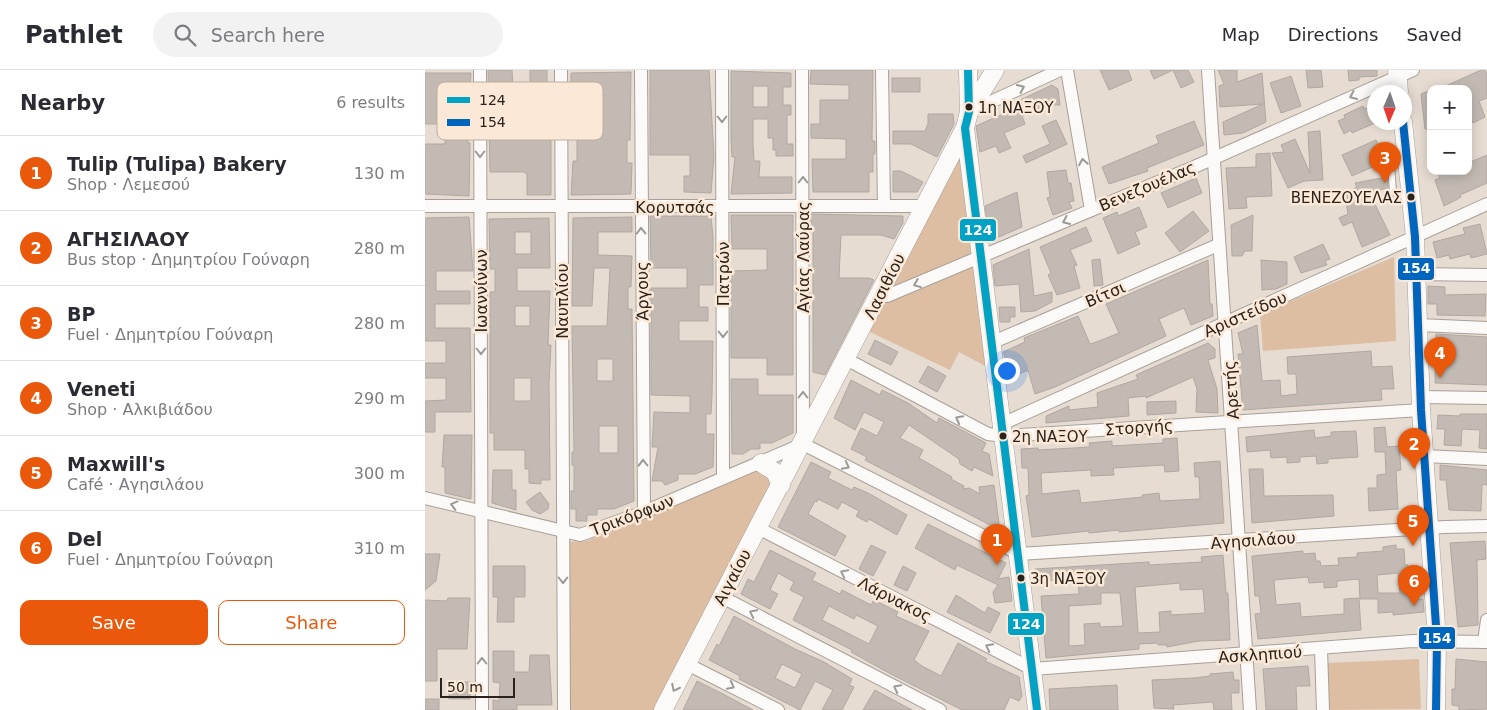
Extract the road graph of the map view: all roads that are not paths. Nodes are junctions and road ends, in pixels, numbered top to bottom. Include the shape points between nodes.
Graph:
1 (641, 70) edge
2 (722, 70) edge
3 (802, 70) edge
4 (882, 70) edge
5 (968, 70) edge
6 (995, 70) edge
7 (1060, 70) edge
8 (1067, 70) edge
9 (1208, 70) edge
10 (1402, 77) edge
11 (967, 120) junction
12 (1404, 130) edge
13 (481, 140) edge
14 (562, 140) edge
15 (1213, 158) junction
16 (1487, 204) edge
17 (425, 206) edge
18 (723, 206) junction
19 (803, 206) junction
20 (884, 206) junction
21 (925, 206) junction
22 (562, 207) junction
23 (641, 207) junction
24 (481, 208) junction
25 (1091, 210) junction
26 (1415, 237) junction
27 (1218, 245) junction
28 (980, 259) junction
29 (1416, 274) junction
30 (1487, 275) edge
31 (879, 296) junction
32 (1226, 322) junction
33 (1418, 325) junction
34 (1487, 328) edge
35 (991, 343) junction
36 (846, 359) junction
37 (1487, 398) edge
38 (1421, 404) junction
39 (1233, 421) junction
40 (1003, 430) junction
41 (803, 444) junction
42 (1424, 456) junction
43 (1487, 459) edge
44 (761, 462) junction
45 (723, 478) junction
46 (781, 484) junction
47 (425, 498) edge
48 (644, 512) junction
49 (482, 513) junction
50 (1487, 526) edge
51 (758, 528) junction
52 (1429, 528) junction
53 (563, 532) junction
54 (1240, 541) junction
55 (1019, 554) junction
56 (721, 597) junction
57 (1487, 620) edge
58 (1437, 640) junction
59 (1486, 642) edge
60 (1321, 649) junction
61 (1247, 655) junction
62 (687, 664) junction
63 (1032, 670) junction
64 (482, 710) edge
65 (564, 710) edge
66 (663, 710) edge
67 (778, 710) edge
68 (940, 710) edge
69 (1037, 710) edge
70 (1250, 710) edge
71 (1323, 710) edge
72 (1436, 710) edge

1 - 23 street, Άργους
2 -> 18 street, Πατρών
19 -> 3 street, Αγίας Λαύρας
4 - 20 street
5 - 11 street
6 - 11 street, Λασιθίου
11 -> 7 street
25 -> 8 street
9 - 15 street, Αρετής
10 -> 15 street, Βενεζουέλας
11 - 21 street, Λασιθίου
11 - 28 street
12 - 26 street
13 -> 24 street, Ιωαννίνων
14 - 22 street, Ναυπλίου
15 - 25 street, Βενεζουέλας
15 - 27 street, Αρετής
16 - 26 street, Αριστείδου
17 - 24 street, Κορυτσάς
18 - 19 street, Κορυτσάς
18 - 23 street, Κορυτσάς
18 -> 45 street, Πατρών
19 - 20 street, Κορυτσάς
41 -> 19 street, Αγίας Λαύρας
20 - 21 street, Κορυτσάς
21 - 31 street, Λασιθίου
22 - 23 street, Κορυτσάς
22 - 24 street, Κορυτσάς
22 - 53 street, Ναυπλίου
48 -> 23 street, Άργους
24 -> 49 street, Ιωαννίνων
25 -> 28 street, Βενεζουέλας
26 - 29 street
26 - 32 street, Αριστείδου
27 - 32 street, Αρετής
27 - 35 street, Βίτσι
28 -> 31 street, Βενεζουέλας via 887,296
28 - 35 street
29 - 30 street
29 - 33 street
31 - 36 street, Λασιθίου
32 - 39 street, Αρετής
32 - 40 street, Αριστείδου
33 - 34 street
33 - 38 street
35 - 40 street
40 -> 36 street, Στοργής via 988,434
36 - 41 street, Λασιθίου
37 - 38 street, Στοργής
38 - 39 street, Στοργής
38 - 42 street
39 - 40 street, Στοργής
39 - 54 street, Αρετής
40 - 55 street
41 - 44 street, Τρικόρφων
41 - 46 street, Αιγαίου
41 -> 55 street
42 - 43 street
42 - 52 street
44 - 45 street, Τρικόρφων
44 - 46 street via 775,472
45 - 48 street, Τρικόρφων
46 - 51 street, Αιγαίου
49 -> 47 street, Τρικόρφων
48 - 53 street, Τρικόρφων via 591,533
49 - 53 street, Τρικόρφων
64 -> 49 street, Ιωαννίνων
50 - 52 street, Αγησιλάου
51 - 56 street, Αιγαίου
63 -> 51 street, Λάρνακος
52 - 54 street, Αγησιλάου
52 - 58 street
53 -> 65 street, Ναυπλίου
54 - 55 street, Αγησιλάου
54 - 61 street, Αρετής
55 - 63 street
56 - 62 street, Αιγαίου
68 -> 56 street
57 - 59 street
58 - 59 street, Ασκληπιού
58 - 60 street, Ασκληπιού
58 - 72 street
60 - 61 street, Ασκληπιού
60 - 71 street
61 - 63 street, Ασκληπιού
61 - 70 street, Αρετής
62 -> 66 street, Αιγαίου
62 -> 67 street
63 - 69 street

